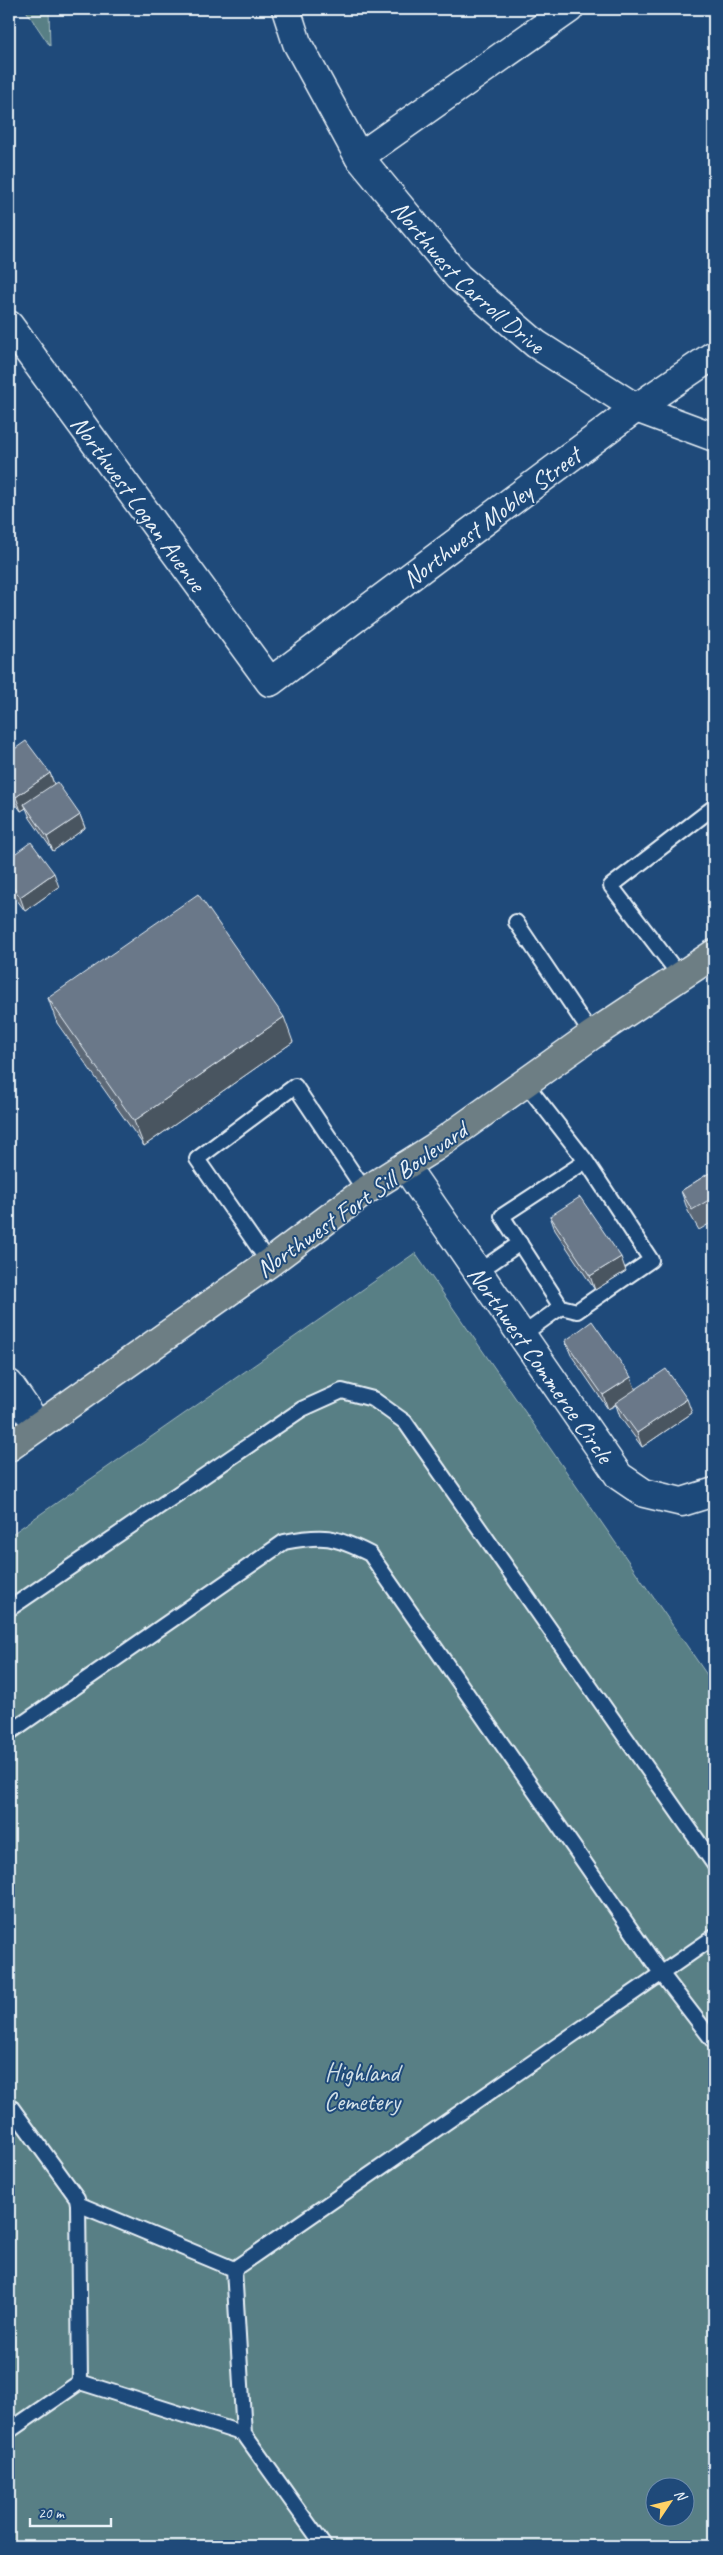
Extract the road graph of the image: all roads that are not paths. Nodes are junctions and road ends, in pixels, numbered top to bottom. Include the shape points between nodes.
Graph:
1 (286, 9) edge
2 (569, 9) edge
3 (359, 157) junction
4 (9, 325) edge
5 (714, 355) edge
6 (636, 408) junction
7 (714, 437) edge
8 (270, 682) joint
9 (714, 807) edge
10 (516, 922) dead end
11 (714, 954) edge
12 (680, 976) junction
13 (592, 1035) junction
14 (526, 1084) junction
15 (586, 1161) junction
16 (406, 1166) junction
17 (366, 1191) junction
18 (520, 1243) junction
19 (269, 1263) junction
20 (478, 1272) junction
21 (561, 1307) junction
22 (522, 1335) junction
23 (9, 1384) edge
24 (38, 1426) junction
25 (9, 1447) edge
26 (714, 1492) edge
27 (9, 1609) edge
28 (9, 1733) edge
29 (714, 1864) edge
30 (714, 1937) edge
31 (661, 1973) junction
32 (714, 2042) edge
33 (9, 2104) edge
34 (78, 2204) junction
35 (234, 2269) junction
36 (80, 2382) junction
37 (9, 2431) edge
38 (244, 2434) junction
39 (324, 2546) edge

1 - 3 street, Northwest Carroll Drive via 297,43
2 - 3 street
3 - 6 street, Northwest Carroll Drive via 458,277 536,344
4 - 8 street, Northwest Logan Avenue
5 - 6 street, Northwest Mobley Street
6 - 7 street, Northwest Carroll Drive
6 - 8 street, Northwest Mobley Street
9 - 12 lane via 611,886
10 - 13 lane
11 - 12 main road, Northwest Fort Sill Boulevard
12 - 13 main road, Northwest Fort Sill Boulevard
13 - 14 main road, Northwest Fort Sill Boulevard
14 - 15 lane
14 - 16 main road, Northwest Fort Sill Boulevard
15 - 18 lane via 502,1216
15 - 21 lane via 651,1260 577,1311
16 - 17 main road, Northwest Fort Sill Boulevard
16 - 20 street, Northwest Commerce Circle
17 - 19 main road, Northwest Fort Sill Boulevard
17 - 19 lane via 295,1086 197,1159
18 - 20 lane
18 - 21 lane
19 - 24 main road, Northwest Fort Sill Boulevard
20 - 22 street, Northwest Commerce Circle
21 - 22 lane
22 - 26 street, Northwest Commerce Circle via 619,1476 644,1493 682,1502
23 - 24 street
24 - 25 main road, Northwest Fort Sill Boulevard
27 - 29 lane via 302,1409 342,1391 373,1399 405,1422
28 - 31 lane via 284,1542 309,1537 340,1539 370,1554
30 - 31 lane
31 - 32 lane
31 - 35 lane
33 - 34 lane via 77,2198
34 - 35 lane
34 - 36 lane
35 - 38 lane
36 - 37 lane
36 - 38 lane
38 - 39 lane

